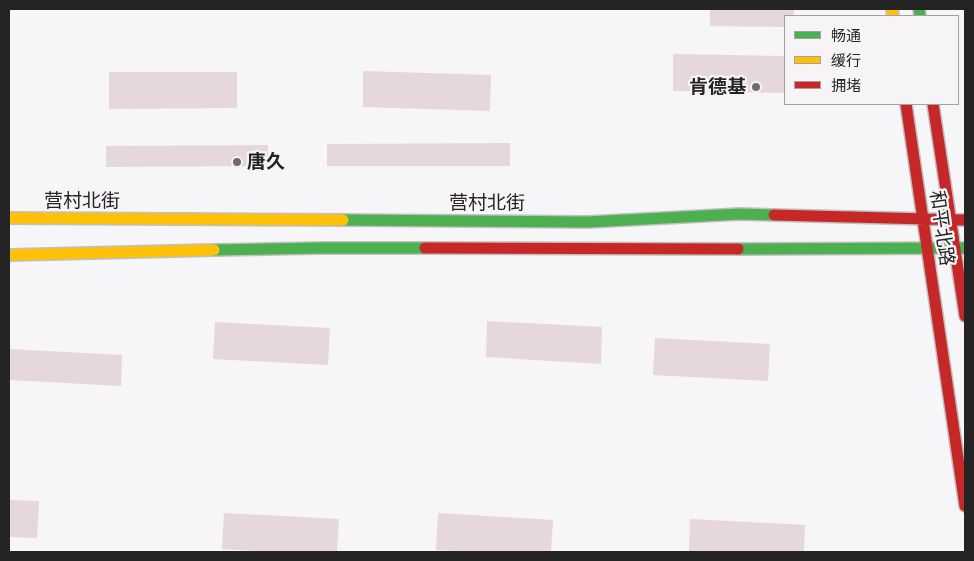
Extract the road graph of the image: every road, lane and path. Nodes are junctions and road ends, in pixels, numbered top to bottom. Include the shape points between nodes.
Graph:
1 (906, 105) edge
2 (933, 105) edge
3 (9, 218) edge
4 (923, 219) junction
5 (951, 219) junction
6 (965, 220) edge
7 (927, 248) junction
8 (960, 248) edge
9 (9, 255) edge
10 (965, 316) edge
11 (965, 506) edge

1 - 4 street, 和平北路
2 - 5 street, 和平北路
3 - 4 street, 营村北街 via 588,222 740,214
4 - 5 street, 营村北街
4 - 7 street, 和平北路
5 - 6 street, 营村北街
5 - 8 street, 和平北路
7 - 8 street
7 - 9 street via 320,248
7 - 11 street, 和平北路
8 - 10 street, 和平北路

